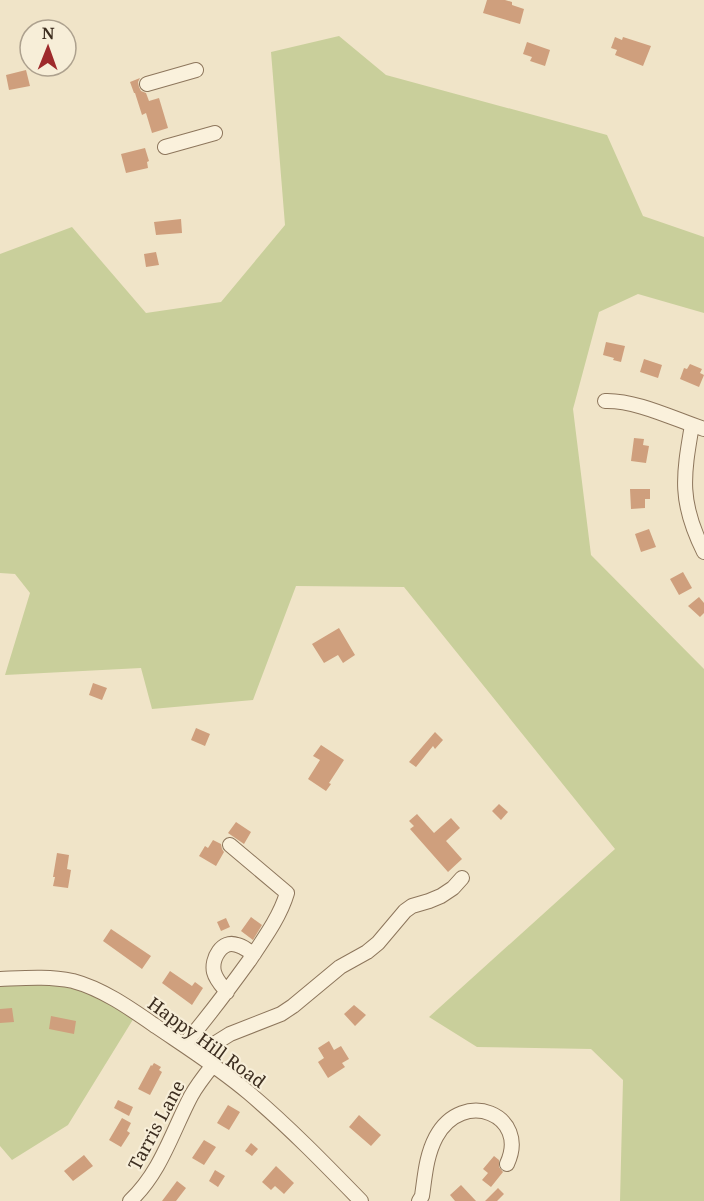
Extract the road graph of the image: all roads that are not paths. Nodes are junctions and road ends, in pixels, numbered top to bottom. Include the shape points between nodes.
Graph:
1 (196, 70) dead end
2 (147, 84) dead end
3 (215, 133) dead end
4 (165, 147) dead end
5 (605, 401) dead end
6 (698, 427) edge
7 (704, 552) edge
8 (230, 845) dead end
9 (462, 878) dead end
10 (254, 954) junction
11 (0, 979) edge
12 (227, 992) junction
13 (184, 1045) junction
14 (199, 1056) junction
15 (213, 1065) junction
16 (507, 1164) dead end
17 (130, 1201) edge
18 (361, 1201) edge
19 (419, 1201) edge

1 - 2 street
3 - 4 street
5 - 6 street via 636,405
6 - 7 street via 684,469 685,496
8 - 10 street via 287,893
9 - 14 street via 441,896 405,911 378,943 340,967 293,1006 270,1020 230,1034
10 - 12 street
10 - 12 street via 230,944 220,950 214,973
11 - 13 street, Happy Hill Road via 35,977 75,982 124,1004
12 - 13 street
13 - 14 street, Happy Hill Road
14 - 15 street, Happy Hill Road
15 - 17 street, Tarris Lane via 191,1096 151,1176
15 - 18 street, Happy Hill Road via 285,1125
16 - 19 street via 511,1145 502,1120 488,1112 461,1113 452,1117 436,1137

